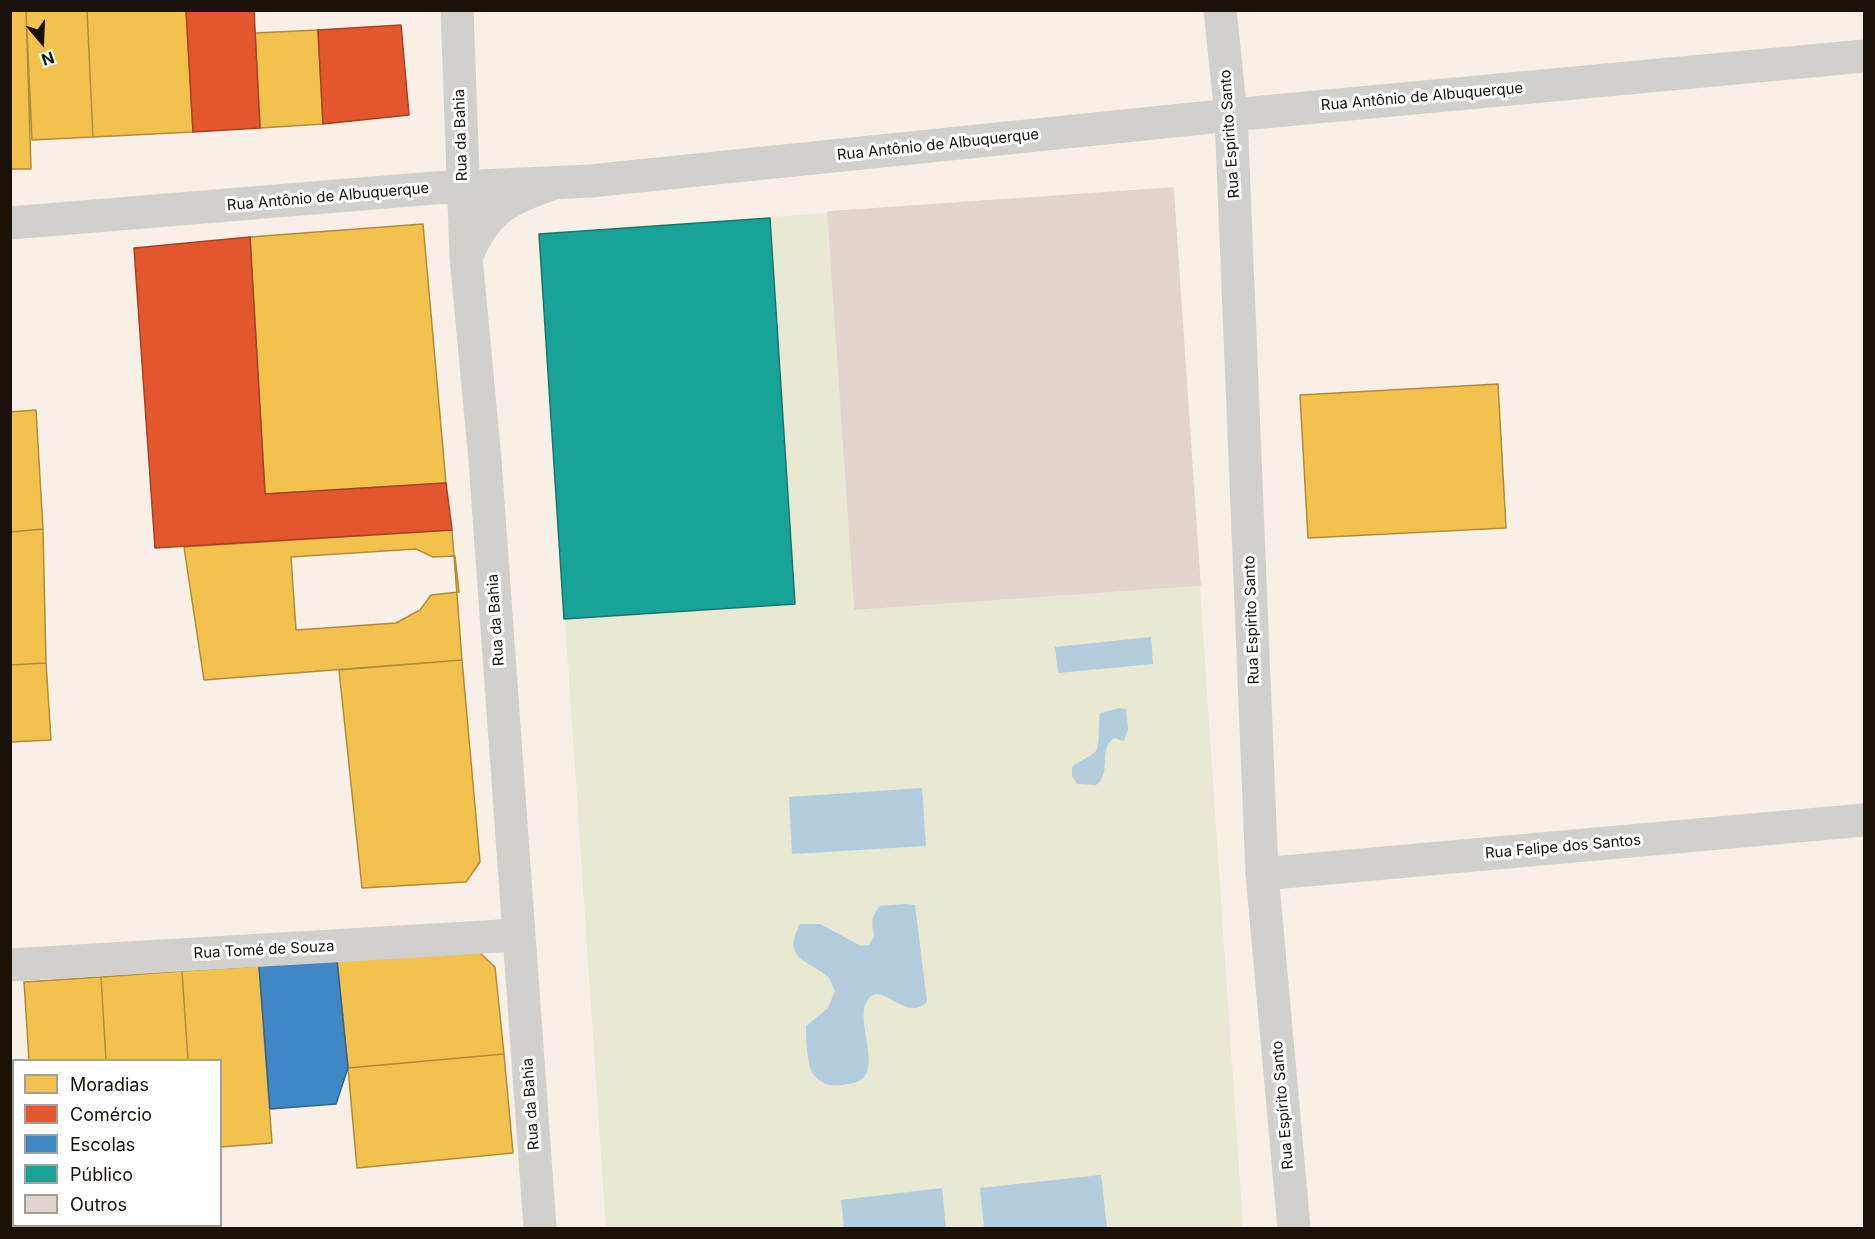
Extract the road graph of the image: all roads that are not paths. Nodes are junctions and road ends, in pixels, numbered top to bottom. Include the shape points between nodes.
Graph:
1 (457, 10) edge
2 (1220, 10) edge
3 (1864, 56) edge
4 (1231, 115) junction
5 (554, 183) junction
6 (463, 187) junction
7 (10, 223) edge
8 (466, 257) junction
9 (1864, 820) edge
10 (1262, 874) junction
11 (518, 935) junction
12 (10, 965) edge
13 (540, 1228) edge
14 (1294, 1228) edge

1 - 6 street, Rua da Bahia
2 - 4 street, Rua Espírito Santo
3 - 4 street, Rua Antônio de Albuquerque
4 - 5 street, Rua Antônio de Albuquerque
4 - 10 street, Rua Espírito Santo
5 - 6 street, Rua Antônio de Albuquerque
5 - 8 street via 500,207 482,224
6 - 7 street, Rua Antônio de Albuquerque
6 - 8 street, Rua da Bahia
8 - 11 street, Rua da Bahia via 485,460
9 - 10 street, Rua Felipe dos Santos
10 - 14 street, Rua Espírito Santo
11 - 12 street, Rua Tomé de Souza
11 - 13 street, Rua da Bahia

